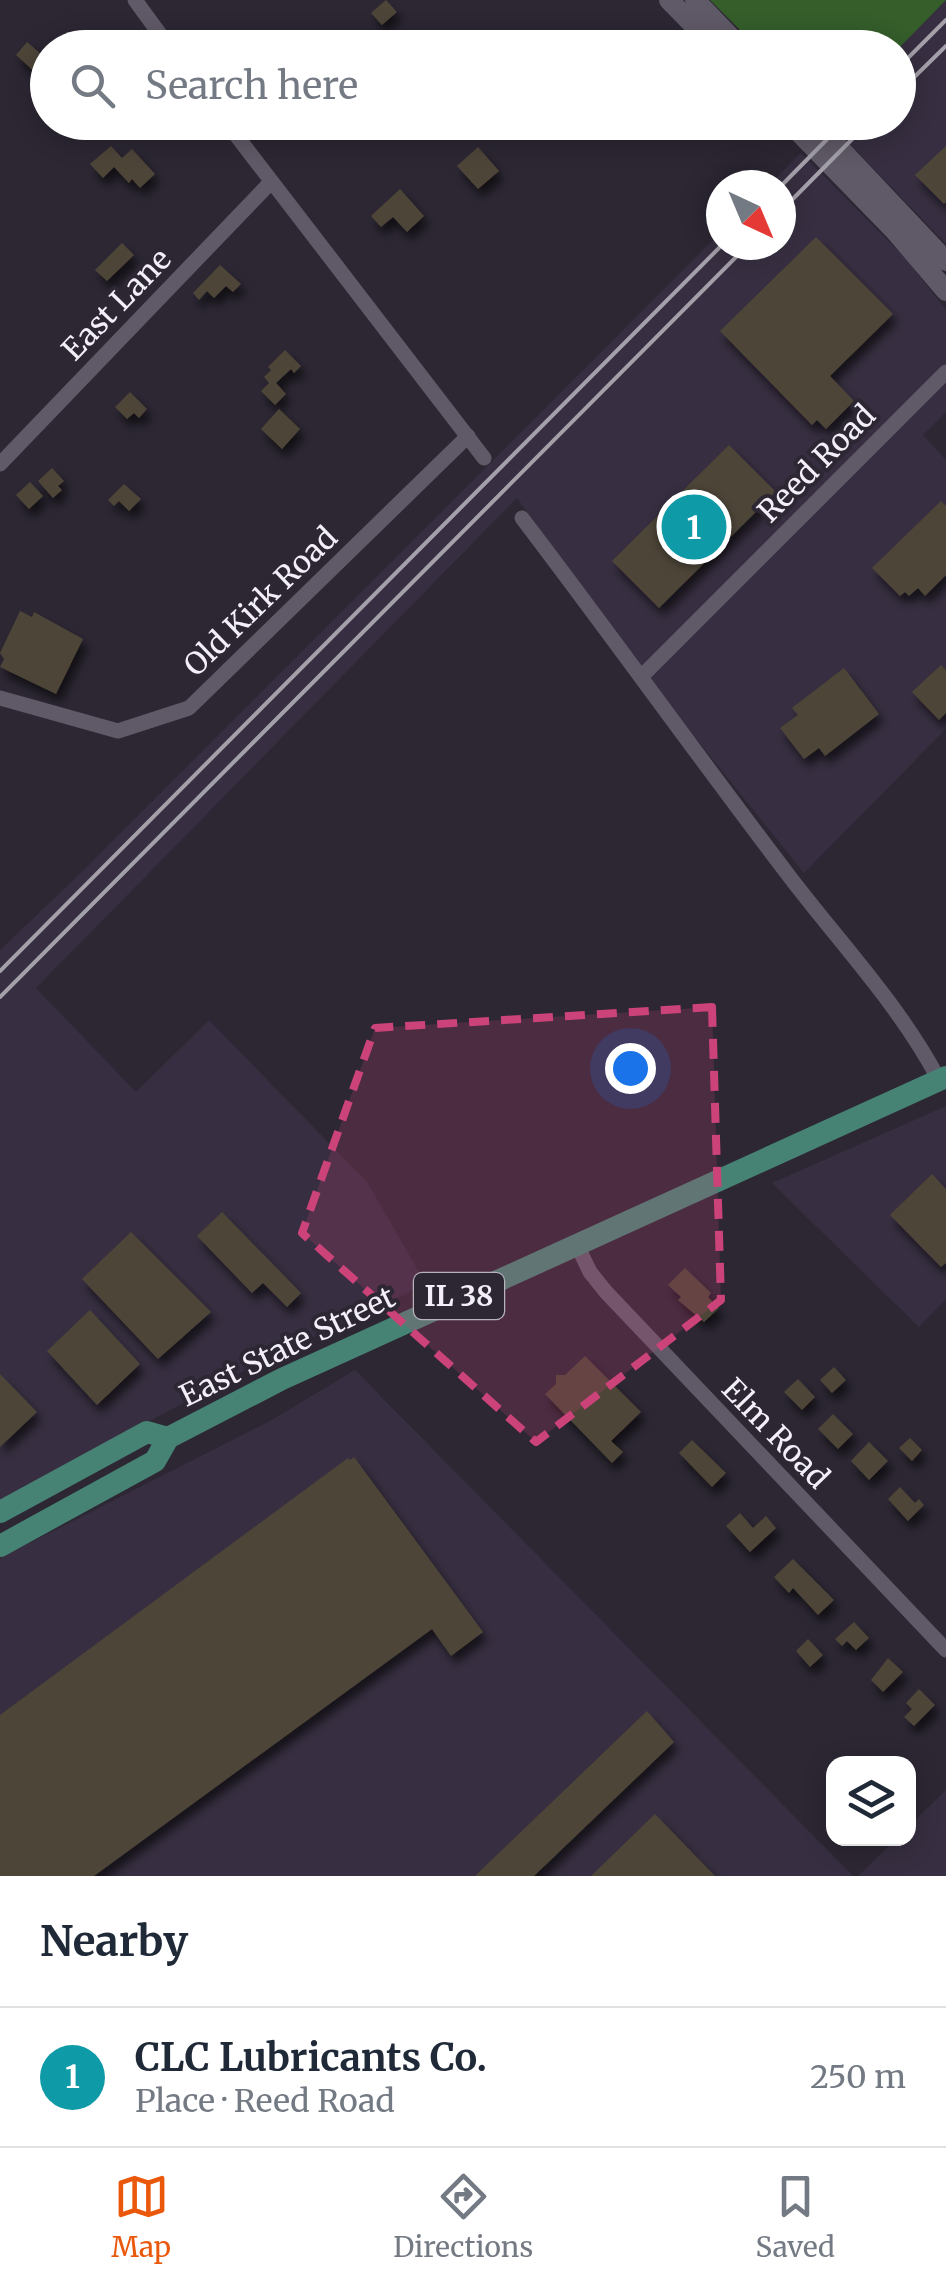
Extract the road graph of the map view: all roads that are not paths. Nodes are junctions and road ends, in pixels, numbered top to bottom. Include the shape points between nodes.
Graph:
1 (135, 0) edge
2 (669, 0) edge
3 (695, 0) edge
4 (157, 30) edge
5 (698, 30) edge
6 (724, 30) edge
7 (240, 140) edge
8 (807, 140) edge
9 (832, 140) edge
10 (271, 182) junction
11 (946, 261) edge
12 (946, 291) edge
13 (946, 372) edge
14 (468, 436) junction
15 (484, 458) dead end
16 (0, 464) edge
17 (522, 518) dead end
18 (641, 677) junction
19 (0, 698) edge
20 (943, 1079) edge
21 (576, 1246) junction
22 (168, 1438) junction
23 (0, 1512) edge
24 (0, 1546) edge
25 (946, 1650) edge

1 - 4 street
2 - 5 street
3 - 6 street
7 - 10 street
8 - 12 street
9 - 11 street
10 - 14 street
10 - 16 street, East Lane
13 - 18 street, Reed Road
14 - 15 street
14 - 19 street, Old Kirk Road via 190,708 118,732
17 - 18 street
18 - 20 street
20 - 21 main road, East State Street / IL 38
21 - 22 main road, East State Street / IL 38 via 388,1328
21 - 25 street, Elm Road via 606,1292
22 - 23 main road, IL 38 via 147,1432
22 - 24 main road, East State Street / IL 38 via 155,1460

